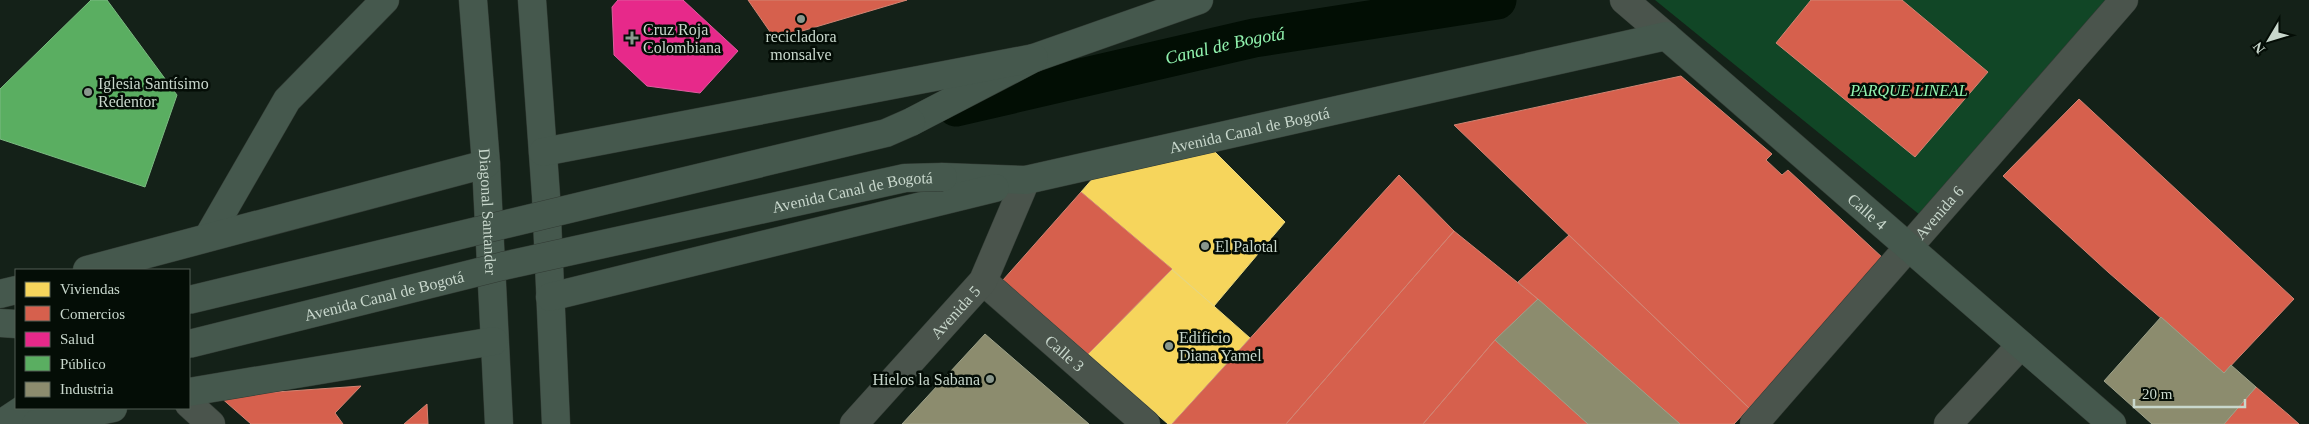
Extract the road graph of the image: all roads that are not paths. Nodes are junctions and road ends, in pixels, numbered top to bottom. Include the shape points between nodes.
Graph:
1 (385, 0) edge
2 (473, 0) edge
3 (532, 0) edge
4 (1200, 0) edge
5 (1624, 0) edge
6 (2124, 0) edge
7 (1666, 36) junction
8 (1034, 58) junction
9 (543, 152) junction
10 (486, 164) junction
11 (1026, 180) junction
12 (208, 237) junction
13 (1908, 247) junction
14 (91, 269) edge
15 (983, 281) junction
16 (550, 297) junction
17 (190, 300) edge
18 (0, 322) edge
19 (15, 324) edge
20 (494, 340) junction
21 (190, 344) edge
22 (2021, 345) junction
23 (190, 392) edge
24 (190, 405) edge
25 (104, 409) edge
26 (21, 417) edge
27 (211, 424) edge
28 (499, 424) edge
29 (556, 424) edge
30 (854, 424) edge
31 (1146, 424) edge
32 (1754, 424) edge
33 (1948, 424) edge
34 (2112, 424) edge

1 - 12 main road via 286,100
2 - 10 main road, Diagonal Santander
3 - 9 main road
4 - 8 main road
5 - 7 street, Calle 4
6 - 13 street, Avenida 6
7 - 11 main road, Avenida Canal de Bogotá
7 - 13 main road, Calle 4
8 - 9 main road
8 - 17 main road, bridge via 886,133
9 - 16 main road
10 - 12 main road
10 - 20 main road, Diagonal Santander
11 - 15 street, Avenida 5
11 - 16 main road
11 - 21 main road, Avenida Canal de Bogotá, bridge via 905,178 503,266
12 - 14 main road
13 - 22 main road, Calle 4
13 - 32 street, Avenida 6
15 - 30 street, Avenida 5
15 - 31 street, Calle 3
16 - 29 main road
18 - 19 main road
20 - 23 main road
20 - 28 main road, Diagonal Santander
22 - 33 street
22 - 34 main road, Calle 4
24 - 27 street
25 - 26 main road

